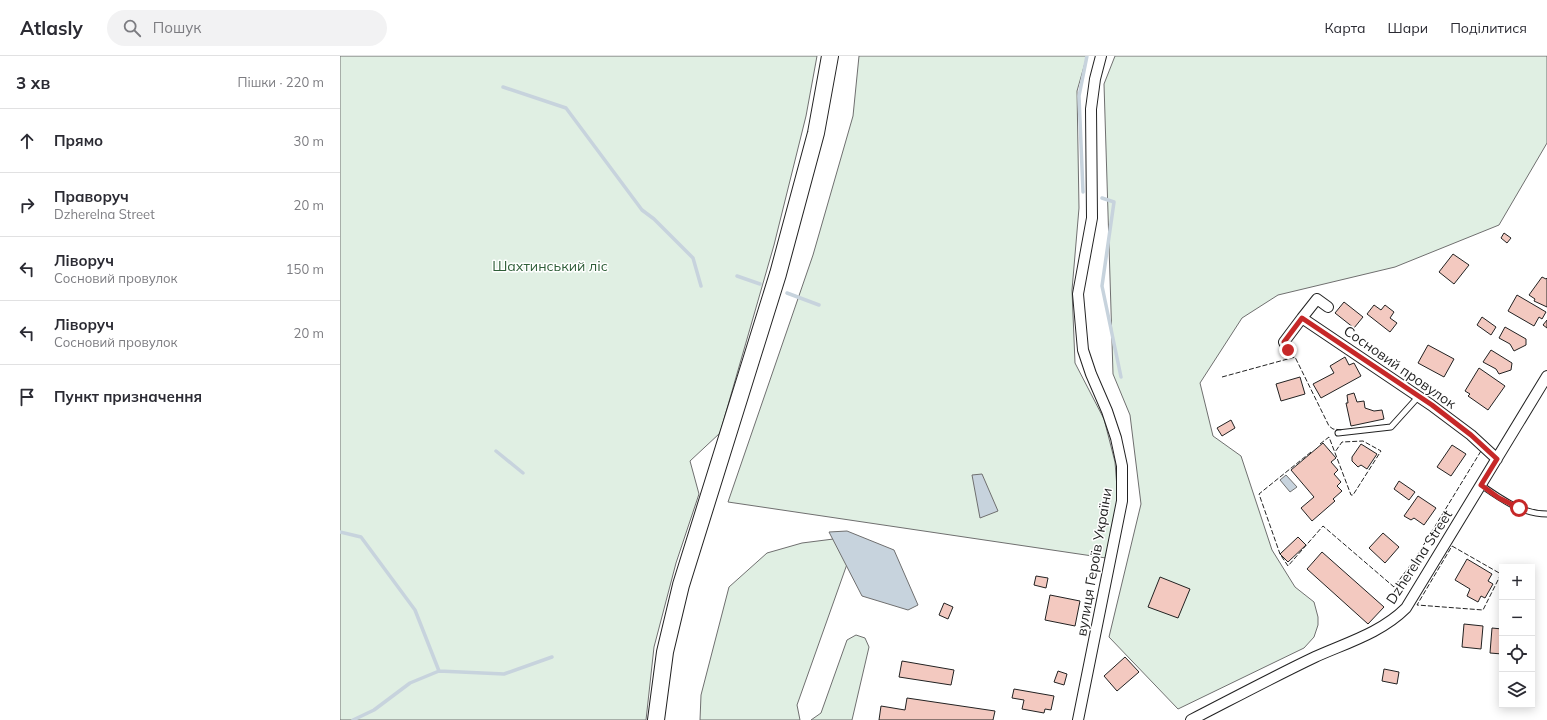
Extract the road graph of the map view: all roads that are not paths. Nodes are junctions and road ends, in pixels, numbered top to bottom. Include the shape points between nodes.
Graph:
1 (830, 56) edge
2 (1100, 56) edge
3 (1328, 307) dead end
4 (1302, 318) junction
5 (1288, 350) dead end
6 (1545, 382) edge
7 (1419, 396) junction
8 (1338, 433) dead end
9 (1497, 459) junction
10 (1481, 485) junction
11 (1547, 514) edge
12 (656, 720) edge
13 (1078, 720) edge
14 (1191, 720) edge

1 - 12 highway via 816,133 778,274 681,585 665,652
2 - 13 street, вулиця Героїв України via 1091,109 1092,218 1078,294 1083,350 1107,411 1122,466 1122,501
3 - 4 street via 1317,299
4 - 5 street via 1284,342
4 - 7 street, Сосновий провулок
6 - 9 street, Dzherelna Street
7 - 8 lane via 1391,427
7 - 9 street, Сосновий провулок via 1471,435
9 - 10 street, Dzherelna Street
10 - 11 lane via 1519,508 1534,514
10 - 14 street, Dzherelna Street via 1406,608 1394,620 1382,628 1314,657

